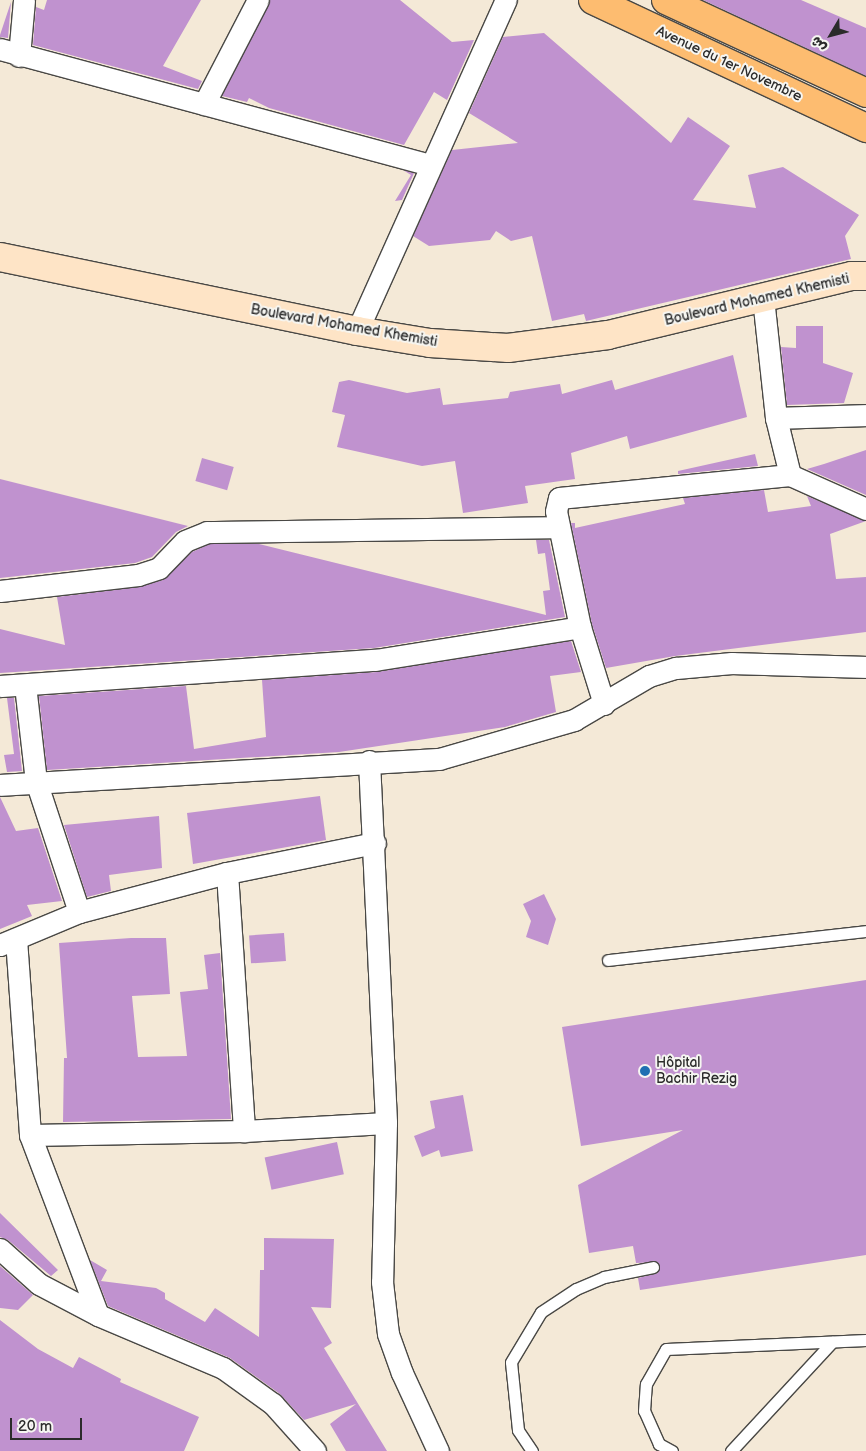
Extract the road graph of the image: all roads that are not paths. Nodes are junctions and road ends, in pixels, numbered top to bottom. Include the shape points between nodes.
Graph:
1 (24, 0) edge
2 (258, 0) edge
3 (506, 0) edge
4 (593, 0) edge
5 (666, 0) edge
6 (9, 53) edge
7 (866, 93) edge
8 (204, 104) junction
9 (866, 128) edge
10 (431, 164) junction
11 (0, 257) edge
12 (866, 276) edge
13 (763, 298) junction
14 (357, 331) junction
15 (866, 415) edge
16 (776, 418) junction
17 (790, 475) junction
18 (866, 509) edge
19 (559, 527) junction
20 (0, 591) edge
21 (580, 627) junction
22 (866, 667) edge
23 (25, 685) junction
24 (0, 686) edge
25 (604, 704) junction
26 (369, 761) junction
27 (36, 781) junction
28 (0, 785) edge
29 (374, 843) junction
30 (226, 873) junction
31 (79, 912) junction
32 (866, 931) edge
33 (8, 942) edge
34 (608, 960) dead end
35 (386, 1123) junction
36 (244, 1131) junction
37 (30, 1135) junction
38 (0, 1248) edge
39 (653, 1267) dead end
40 (98, 1315) junction
41 (866, 1340) edge
42 (832, 1342) junction
43 (316, 1451) edge
44 (438, 1451) edge
45 (532, 1451) edge
46 (672, 1451) edge
47 (731, 1451) edge

1 - 6 street
2 - 8 street
3 - 10 street
4 - 9 main road, Avenue du 1er Novembre
5 - 7 main road
6 - 8 street
8 - 10 street
10 - 14 street
11 - 14 main road, Boulevard Mohamed Khemisti
12 - 13 main road, Boulevard Mohamed Khemisti via 852,276
13 - 14 main road, Boulevard Mohamed Khemisti via 608,335 508,348 430,343
13 - 16 street
15 - 16 street
16 - 17 street
17 - 18 street
17 - 19 street via 566,495 556,503
19 - 20 street via 207,532 185,541 159,568 138,574
19 - 21 street
21 - 23 street via 375,660
21 - 25 street
22 - 25 street via 732,663 676,668 649,676
23 - 24 street
23 - 27 street
25 - 26 street via 574,720 439,759
26 - 27 street
26 - 29 street
27 - 28 street
27 - 31 street
29 - 30 street
29 - 35 street
30 - 31 street
30 - 36 street
31 - 33 street
32 - 34 lane
33 - 37 street
35 - 36 street
35 - 44 street via 382,1242 388,1334
36 - 37 street
37 - 40 street
38 - 40 street via 40,1284
39 - 45 lane via 604,1277 576,1289 541,1312 512,1362 518,1430
40 - 43 street via 223,1368 273,1404
41 - 42 lane
42 - 46 lane via 666,1349 646,1384 644,1411 659,1444
42 - 47 lane

